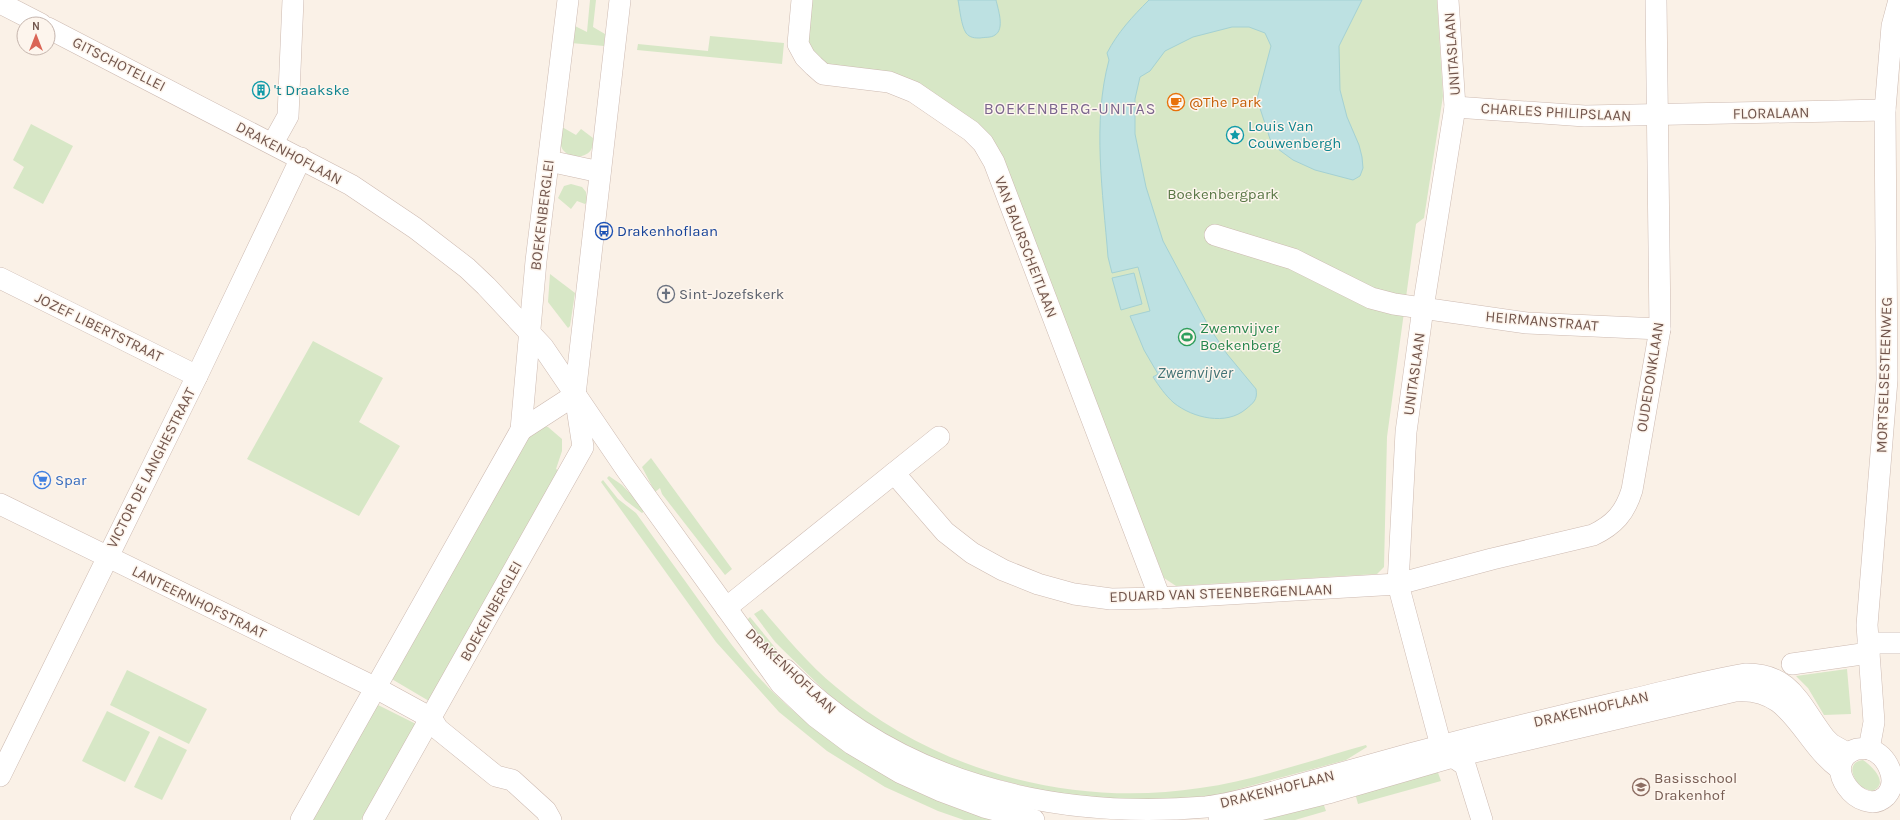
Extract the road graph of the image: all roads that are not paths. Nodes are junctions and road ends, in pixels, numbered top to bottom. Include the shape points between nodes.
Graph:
1 (293, 0) edge
2 (568, 0) edge
3 (620, 0) edge
4 (802, 0) edge
5 (1448, 0) edge
6 (1656, 0) edge
7 (1899, 0) edge
8 (0, 5) edge
9 (24, 16) edge
10 (56, 32) edge
11 (189, 100) joint
12 (1455, 107) junction
13 (1885, 110) junction
14 (1657, 115) junction
15 (273, 143) junction
16 (301, 158) junction
17 (549, 161) junction
18 (600, 172) junction
19 (1215, 235) dead end
20 (0, 278) edge
21 (1424, 308) junction
22 (1660, 329) junction
23 (530, 331) junction
24 (197, 376) junction
25 (575, 395) junction
26 (521, 430) junction
27 (939, 437) dead end
28 (894, 473) junction
29 (0, 504) edge
30 (107, 557) junction
31 (1398, 584) junction
32 (1160, 598) junction
33 (726, 608) junction
34 (1900, 642) edge
35 (1868, 648) junction
36 (1792, 664) dead end
37 (376, 688) junction
38 (431, 718) junction
39 (1869, 749) junction
40 (1447, 751) junction
41 (1844, 761) junction
42 (0, 776) edge
43 (1896, 786) edge
44 (1870, 812) edge
45 (301, 820) edge
46 (373, 820) edge
47 (551, 820) edge
48 (1034, 820) edge
49 (1219, 820) edge
50 (1482, 820) edge

1 - 15 street via 288,116
2 - 17 street, BOEKENBERGLEI
3 - 18 street, BOEKENBERGLEI
4 - 32 street, VAN BAURSCHEITLAAN via 798,44 805,57 823,74 889,82 903,87 971,131 983,144 997,169
5 - 12 street, UNITASLAAN
6 - 14 street, OUDEDONKLAAN
7 - 13 street, MORTSELSESTEENWEG via 1892,26
8 - 9 street
10 - 11 street, GITSCHOTELLEI
11 - 15 street, DRAKENHOFLAAN
12 - 14 street, CHARLES PHILIPSLAAN via 1585,116
12 - 21 street, UNITASLAAN
13 - 14 street, FLORALAAN
13 - 35 street, MORTSELSESTEENWEG via 1887,380 1867,625
14 - 22 street, OUDEDONKLAAN
15 - 16 street, DRAKENHOFLAAN
16 - 23 street, DRAKENHOFLAAN via 351,185 415,228 471,272
16 - 24 street, VICTOR DE LANGHESTRAAT
17 - 18 street
17 - 23 street, BOEKENBERGLEI
18 - 25 street, BOEKENBERGLEI
19 - 21 street, HEIRMANSTRAAT via 1293,259 1372,298
20 - 24 street, JOZEF LIBERTSTRAAT
21 - 22 street, HEIRMANSTRAAT via 1527,323
21 - 31 street, UNITASLAAN via 1406,432
22 - 31 street, OUDEDONKLAAN via 1632,490 1628,504 1615,522 1593,535
23 - 25 street, DRAKENHOFLAAN
23 - 26 street, BOEKENBERGLEI
24 - 30 street, VICTOR DE LANGHESTRAAT
25 - 26 street, BOEKENBERGLEI
25 - 33 street, DRAKENHOFLAAN
25 - 38 street, BOEKENBERGLEI via 583,447
26 - 37 street, BOEKENBERGLEI
27 - 28 street
28 - 32 street, EDUARD VAN STEENBERGENLAAN via 945,532 972,553 1003,570 1038,584 1074,594 1111,599
28 - 33 street
29 - 30 street, LANTEERNHOFSTRAAT
30 - 37 street, LANTEERNHOFSTRAAT
30 - 42 street, VICTOR DE LANGHESTRAAT
31 - 32 street, EDUARD VAN STEENBERGENLAAN
31 - 40 street, UNITASLAAN
33 - 40 street, DRAKENHOFLAAN via 790,674 826,705 907,761 988,794 1039,806 1118,814 1157,813 1206,807
33 - 48 street, DRAKENHOFLAAN via 781,684 816,717 852,744 901,773 942,791 984,807
34 - 35 street
35 - 36 street
35 - 39 street, MORTSELSESTEENWEG via 1874,722
37 - 38 street, LANTEERNHOFSTRAAT
37 - 45 street, BOEKENBERGLEI
38 - 46 street, BOEKENBERGLEI
38 - 47 street via 438,729 496,776 512,780 546,811
39 - 41 street via 1856,749
39 - 43 street via 1885,760
40 - 41 street, DRAKENHOFLAAN via 1476,736 1734,676 1756,674 1776,680 1794,692
40 - 49 street, DRAKENHOFLAAN via 1332,792
40 - 50 street via 1465,764
41 - 44 street via 1844,784
43 - 44 street

